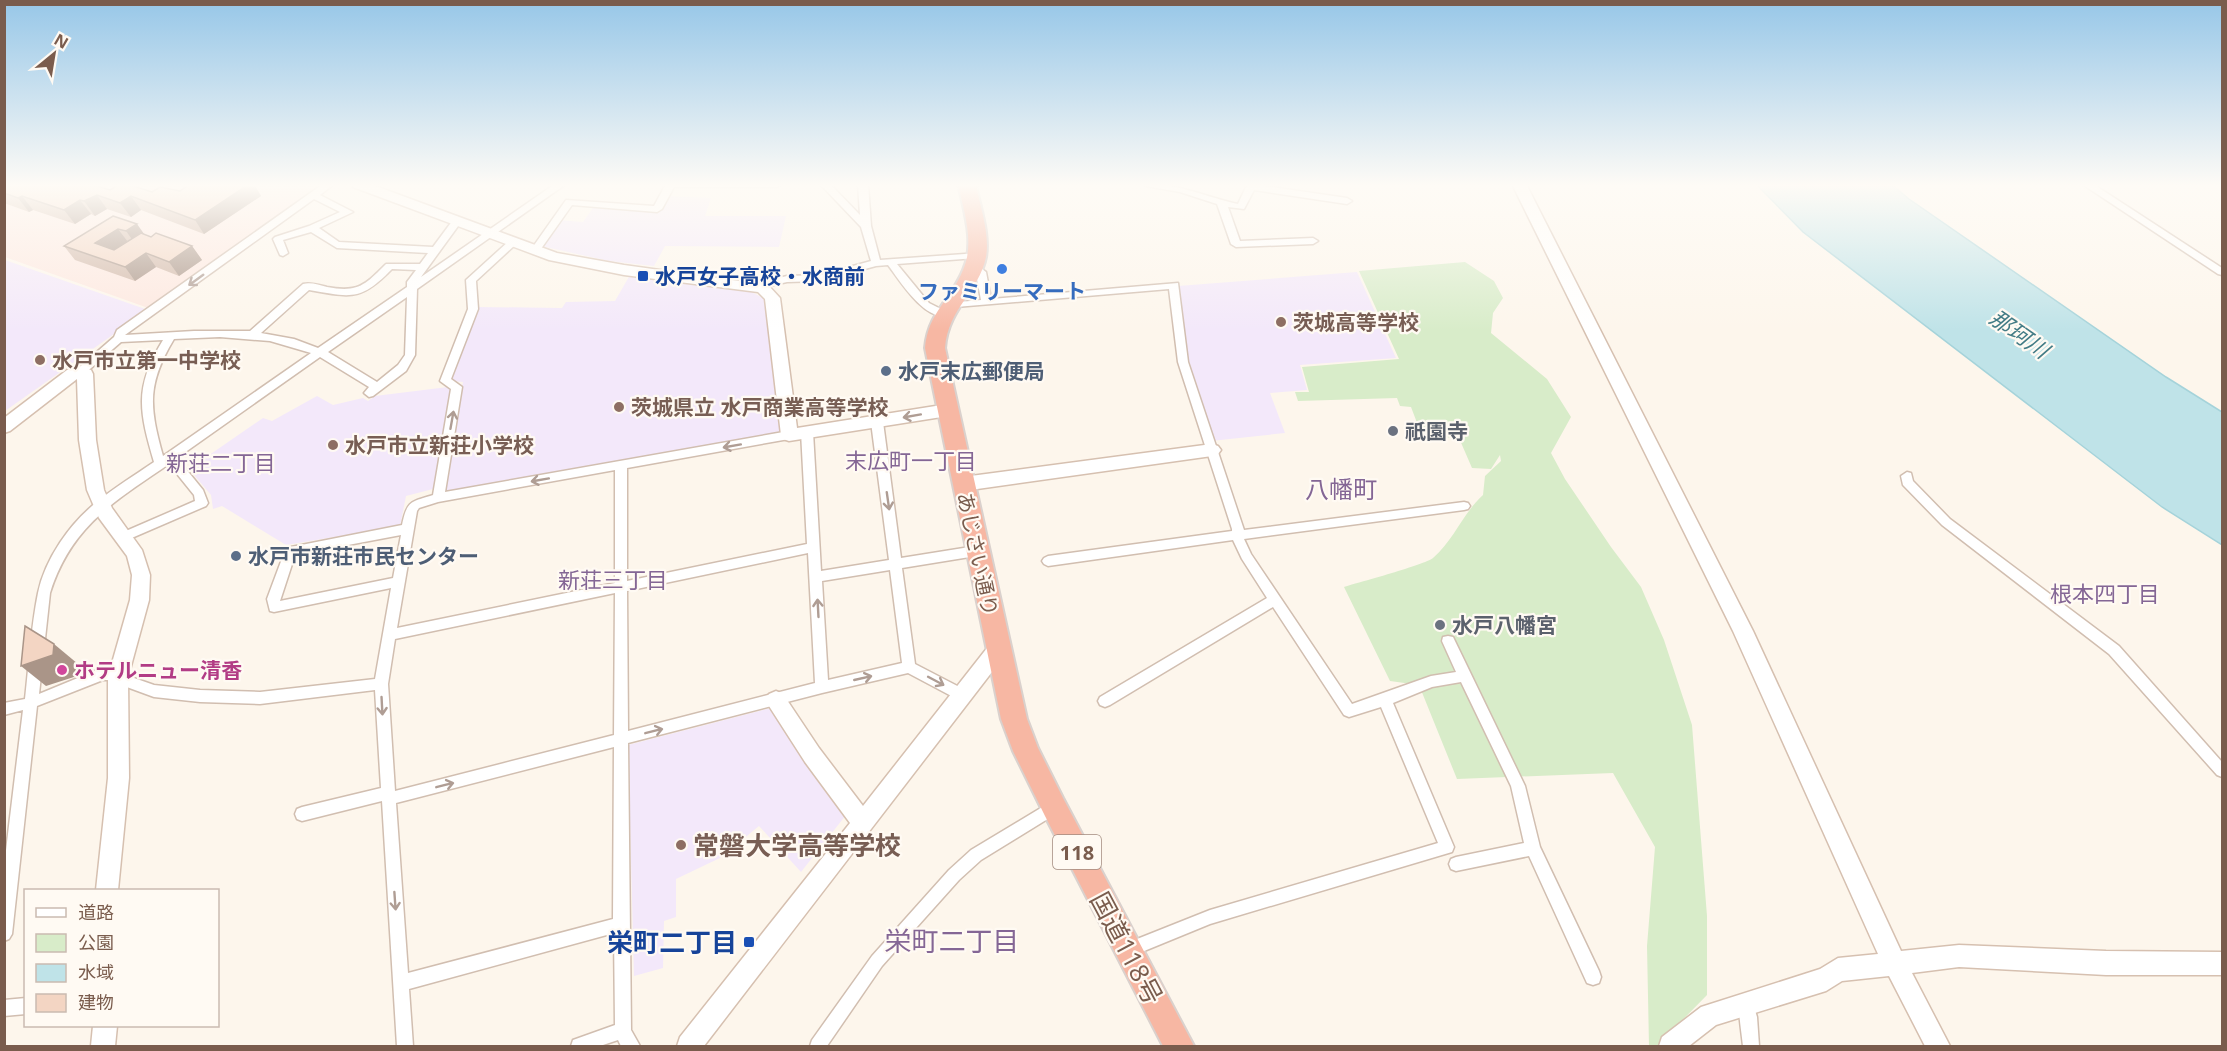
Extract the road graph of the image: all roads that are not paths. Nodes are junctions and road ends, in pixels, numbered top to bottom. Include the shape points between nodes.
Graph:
1 (260, 233) edge
2 (296, 233) edge
3 (319, 233) edge
4 (447, 233) edge
5 (547, 233) edge
6 (868, 233) edge
7 (972, 233) edge
8 (1232, 233) edge
9 (1544, 233) edge
10 (2163, 233) edge
11 (489, 234) joint
12 (1313, 242) dead end
13 (512, 243) junction
14 (434, 250) junction
15 (534, 251) junction
16 (283, 253) dead end
17 (975, 260) junction
18 (876, 263) junction
19 (891, 263) junction
20 (422, 267) junction
21 (2223, 272) edge
22 (757, 286) junction
23 (413, 287) junction
24 (987, 302) junction
25 (946, 310) junction
26 (252, 335) junction
27 (170, 337) junction
28 (118, 339) junction
29 (319, 352) junction
30 (79, 372) junction
31 (948, 410) junction
32 (877, 422) junction
33 (4, 427) edge
34 (807, 432) junction
35 (789, 435) junction
36 (1212, 450) junction
37 (165, 461) junction
38 (621, 466) junction
39 (1907, 476) dead end
40 (963, 484) junction
41 (438, 498) junction
42 (101, 505) junction
43 (1464, 506) dead end
44 (408, 529) junction
45 (123, 537) junction
46 (1237, 537) junction
47 (814, 547) junction
48 (976, 551) junction
49 (1048, 561) dead end
50 (897, 564) junction
51 (817, 577) junction
52 (398, 582) junction
53 (620, 587) junction
54 (1275, 599) junction
55 (390, 635) junction
56 (1448, 641) dead end
57 (998, 650) junction
58 (909, 667) junction
59 (118, 674) junction
60 (1464, 676) junction
61 (381, 684) junction
62 (822, 687) junction
63 (962, 695) junction
64 (776, 700) junction
65 (1385, 700) junction
66 (1105, 701) dead end
67 (31, 703) junction
68 (4, 709) edge
69 (620, 740) junction
70 (2223, 771) edge
71 (388, 796) junction
72 (1054, 807) junction
73 (302, 814) dead end
74 (862, 822) junction
75 (1533, 848) junction
76 (1456, 864) dead end
77 (107, 889) edge
78 (621, 924) junction
79 (4, 934) edge
80 (1127, 950) junction
81 (1894, 962) junction
82 (2223, 964) edge
83 (1593, 977) dead end
84 (401, 983) junction
85 (1745, 1003) junction
86 (24, 1006) edge
87 (4, 1008) edge
88 (105, 1027) edge
89 (623, 1030) junction
90 (103, 1047) edge
91 (405, 1047) edge
92 (579, 1047) edge
93 (632, 1047) edge
94 (689, 1047) edge
95 (818, 1047) edge
96 (1179, 1047) edge
97 (1671, 1047) edge
98 (1751, 1047) edge
99 (1938, 1047) edge

1 -> 28 street via 121,332
2 - 16 street via 278,239
3 - 14 street via 337,245
4 - 14 street
5 - 15 street
6 - 18 street
7 - 17 highway
8 - 12 street via 1236,244
9 - 81 street via 1747,639
10 - 21 street
11 - 13 street
11 - 23 street
13 - 15 street
41 -> 13 street via 458,387 445,381 473,309 471,280
14 - 20 street
15 - 22 street via 624,270
17 - 19 street
17 - 24 street
17 - 25 highway, あじさい通り / 118
18 - 19 street
18 - 22 street via 820,278 787,279
19 - 25 street via 926,305
20 - 23 street
20 - 26 street via 388,266 359,291 323,291 307,286
22 - 35 street via 772,298
23 - 29 street
23 - 29 street via 410,356 402,368 373,390
24 - 25 street
24 - 36 street via 1174,285 1183,362
25 - 31 highway, あじさい通り / 118 via 936,332 935,348
26 - 27 street
26 - 29 street via 296,343
27 - 28 street
27 - 37 street via 150,372 146,405
28 - 30 street
29 - 37 street
30 - 33 street
30 - 42 street via 85,374 91,467
31 -> 32 street
31 - 40 highway, あじさい通り / 118
32 - 34 street
32 -> 50 street
34 - 35 street
34 - 47 street
35 -> 38 street
36 - 40 street
36 - 46 street via 1238,529
37 - 42 street
37 - 45 street via 199,493 202,503
38 -> 41 street
38 - 53 street
39 - 70 street via 1907,482 1946,522 2073,611 2114,650
40 - 48 highway, あじさい通り / 118
41 - 44 street via 415,505
42 - 45 street
42 - 67 street via 70,539 48,580
43 - 46 street
44 - 52 street
44 - 52 street via 290,550 273,599 274,607
45 - 59 street via 140,565 142,576
46 - 49 street
46 - 54 street
47 - 51 street
47 - 53 street
48 - 50 street
48 - 57 highway, あじさい通り / 118
50 - 51 street
50 - 58 street
62 -> 51 street
52 - 55 street
53 - 55 street
53 - 69 street
54 - 65 street via 1349,711
54 - 66 street
55 - 61 street
56 - 60 street
57 - 63 street
57 - 72 highway, 国道118号 / 118 via 1014,719
62 -> 58 street
58 -> 63 street
59 - 61 street via 154,691 200,696 260,698
59 - 67 street via 102,674
59 - 77 street via 119,742
60 - 65 street via 1431,682
60 - 75 street via 1518,786
61 -> 71 street
62 - 64 street
63 - 74 street
69 -> 64 street
64 - 74 street
65 - 80 street via 1447,847 1210,917
67 - 68 street
67 - 79 street
71 -> 69 street
69 - 78 street
71 - 73 street
71 -> 84 street
72 - 80 highway, 国道118号 / 118
72 - 95 street via 976,855 954,875 877,961
74 - 94 street
75 - 76 street
75 - 83 street
78 - 84 street
78 - 89 street
80 - 96 highway, 国道118号 / 118
81 - 82 street via 1959,956
81 - 85 street via 1838,970 1826,979
81 - 99 street
84 - 91 street
85 - 97 street via 1709,1015
85 - 98 street
86 - 87 street
88 - 90 street
89 - 92 street
89 - 93 street

